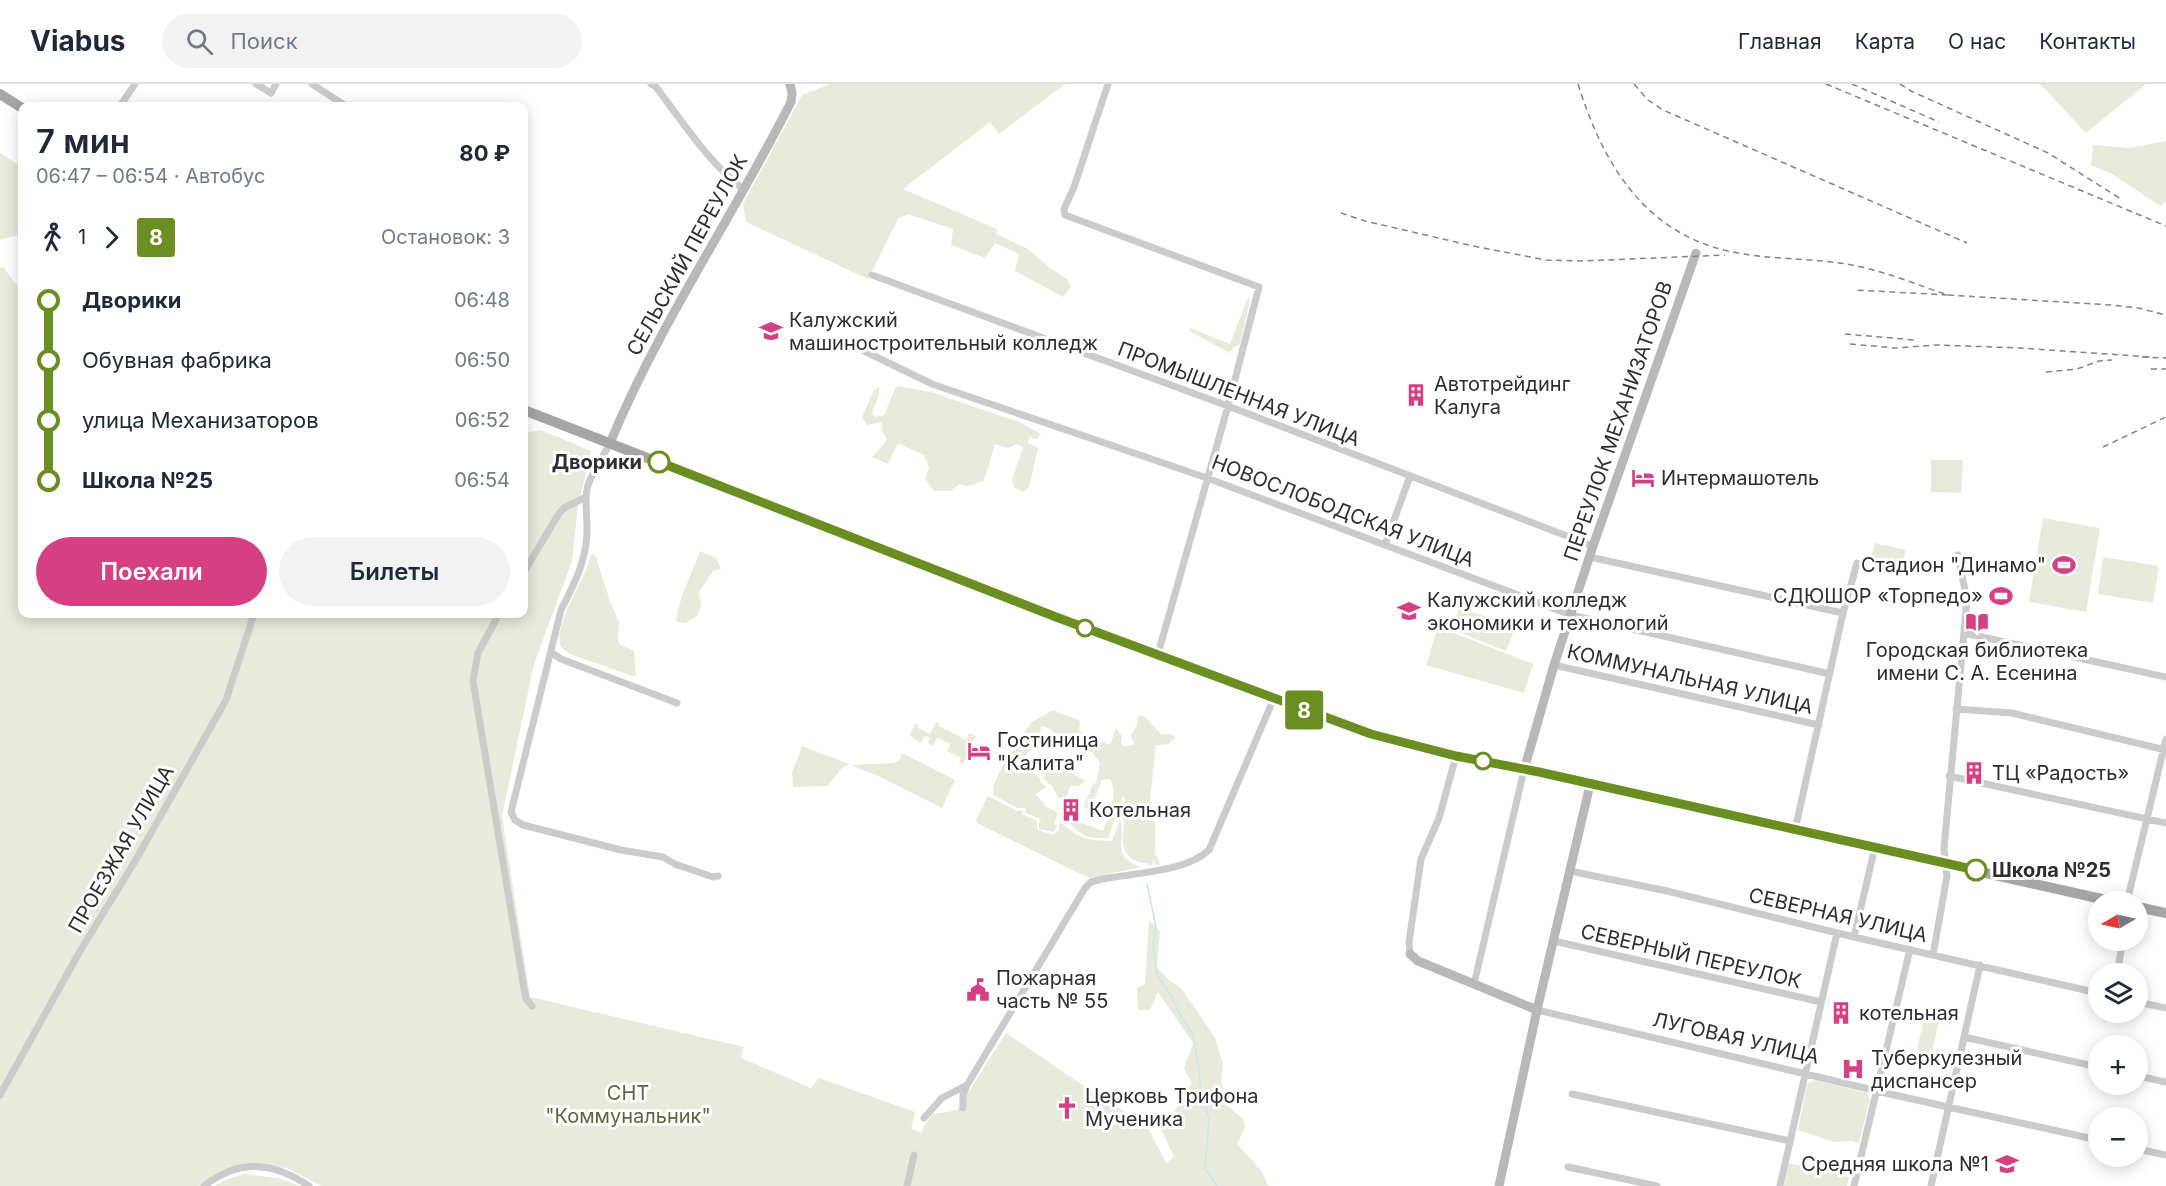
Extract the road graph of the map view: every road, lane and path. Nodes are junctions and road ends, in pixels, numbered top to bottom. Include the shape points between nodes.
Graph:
1 (135, 84) edge
2 (256, 84) edge
3 (276, 84) edge
4 (312, 84) edge
5 (651, 84) edge
6 (790, 84) edge
7 (1108, 84) edge
8 (0, 94) edge
9 (123, 102) edge
10 (340, 102) edge
11 (18, 105) edge
12 (743, 189) junction
13 (1696, 253) dead end
14 (872, 275) dead end
15 (854, 346) dead end
16 (1228, 406) junction
17 (528, 412) edge
18 (610, 443) junction
19 (1410, 476) junction
20 (1207, 478) junction
21 (586, 497) junction
22 (1385, 545) junction
23 (1593, 546) junction
24 (1958, 555) dead end
25 (1590, 557) junction
26 (1857, 563) dead end
27 (528, 565) edge
28 (1843, 614) junction
29 (1572, 615) junction
30 (253, 618) edge
31 (497, 618) edge
32 (1964, 633) junction
33 (552, 653) junction
34 (1158, 654) junction
35 (1554, 665) junction
36 (1830, 674) junction
37 (2166, 677) edge
38 (1274, 698) junction
39 (677, 703) dead end
40 (1956, 709) junction
41 (1819, 725) junction
42 (2166, 739) edge
43 (2165, 749) edge
44 (1456, 756) junction
45 (1524, 770) junction
46 (1949, 776) junction
47 (1590, 785) junction
48 (2147, 819) junction
49 (2166, 823) edge
50 (1795, 830) junction
51 (1875, 847) junction
52 (1945, 863) junction
53 (1570, 871) junction
54 (718, 876) dead end
55 (2130, 891) edge
56 (2088, 896) edge
57 (2148, 909) edge
58 (2166, 913) edge
59 (1837, 933) junction
60 (1854, 937) junction
61 (1554, 941) junction
62 (1910, 949) junction
63 (1410, 954) joint
64 (1933, 955) junction
65 (1980, 965) junction
66 (1474, 984) junction
67 (2088, 991) edge
68 (1821, 1002) junction
69 (2148, 1004) edge
70 (532, 1006) dead end
71 (2166, 1008) edge
72 (1537, 1010) junction
73 (1964, 1037) junction
74 (2088, 1065) edge
75 (1805, 1073) junction
76 (2148, 1078) edge
77 (2166, 1082) edge
78 (967, 1085) junction
79 (1876, 1091) junction
80 (1572, 1094) dead end
81 (0, 1095) edge
82 (1948, 1107) junction
83 (963, 1108) dead end
84 (924, 1118) dead end
85 (2088, 1138) edge
86 (1790, 1141) junction
87 (2148, 1151) edge
88 (914, 1155) dead end
89 (2166, 1155) edge
90 (1568, 1167) dead end
91 (204, 1186) edge
92 (309, 1186) edge
93 (907, 1186) edge
94 (1499, 1186) edge
95 (1657, 1186) edge
96 (1780, 1186) edge
97 (1854, 1186) edge
98 (1931, 1186) edge

1 - 9 street
2 - 3 street via 271,93
4 - 10 street
5 - 12 street
6 - 12 street, СЕЛЬСКИЙ ПЕРЕУЛОК via 791,102
7 - 16 street via 1065,214 1259,287
8 - 11 main road
12 - 18 street, СЕЛЬСКИЙ ПЕРЕУЛОК via 622,412
13 - 23 street, ПЕРЕУЛОК МЕХАНИЗАТОРОВ
14 - 16 street, ПРОМЫШЛЕННАЯ УЛИЦА
15 - 20 street, НОВОСЛОБОДСКАЯ УЛИЦА via 932,384
16 - 19 street, ПРОМЫШЛЕННАЯ УЛИЦА
16 - 20 street
17 - 18 main road
18 - 21 street via 588,484
18 - 34 main road
19 - 22 street
19 - 23 street, ПРОМЫШЛЕННАЯ УЛИЦА
20 - 22 street, НОВОСЛОБОДСКАЯ УЛИЦА
20 - 34 street
21 - 27 street via 558,515
21 - 33 street via 584,557 561,610
22 - 29 street, НОВОСЛОБОДСКАЯ УЛИЦА
23 - 25 street, ПЕРЕУЛОК МЕХАНИЗАТОРОВ
24 - 32 street via 1967,600
25 - 28 street
25 - 29 street, ПЕРЕУЛОК МЕХАНИЗАТОРОВ
26 - 28 street
28 - 36 street
29 - 35 street, ПЕРЕУЛОК МЕХАНИЗАТОРОВ
29 - 36 street, НОВОСЛОБОДСКАЯ УЛИЦА
30 - 81 street, ПРОЕЗЖАЯ УЛИЦА via 226,700
31 - 70 street via 477,653 473,681 524,989
32 - 37 street
32 - 40 street
33 - 39 street
33 - 54 street via 511,812 515,820 621,850 663,857
34 - 38 main road
35 - 41 street, КОММУНАЛЬНАЯ УЛИЦА
35 - 45 street, ПЕРЕУЛОК МЕХАНИЗАТОРОВ
36 - 41 street
38 - 44 main road via 1371,734
38 - 78 street via 1209,850 1180,866 1091,882
40 - 43 street via 2012,713
40 - 46 street
41 - 50 street
42 - 43 street
43 - 48 street
44 - 45 main road
44 - 63 street via 1439,818 1421,859
45 - 47 main road
45 - 66 street, ПЕРЕУЛОК МЕХАНИЗАТОРОВ
46 - 48 street
46 - 52 street
47 - 50 main road
47 - 53 street
48 - 49 street
48 - 55 street
50 - 51 main road
51 - 52 main road
51 - 60 street
52 - 56 main road
52 - 64 street via 1947,876
53 - 59 street, СЕВЕРНАЯ УЛИЦА
53 - 61 street
57 - 58 main road
59 - 60 street, СЕВЕРНАЯ УЛИЦА
59 - 68 street
60 - 62 street, СЕВЕРНАЯ УЛИЦА
61 - 68 street, СЕВЕРНЫЙ ПЕРЕУЛОК
61 - 72 street
62 - 64 street, СЕВЕРНАЯ УЛИЦА
62 - 79 street
63 - 66 street, ЛУГОВАЯ УЛИЦА
64 - 65 street, СЕВЕРНАЯ УЛИЦА
65 - 67 street, СЕВЕРНАЯ УЛИЦА
65 - 73 street
66 - 72 street, ЛУГОВАЯ УЛИЦА
68 - 75 street
69 - 71 street
72 - 75 street, ЛУГОВАЯ УЛИЦА
72 - 94 street
73 - 74 street
73 - 82 street
75 - 79 street, ЛУГОВАЯ УЛИЦА
75 - 86 street
76 - 77 street
78 - 83 street
78 - 84 street via 942,1098
79 - 82 street, ЛУГОВАЯ УЛИЦА
79 - 97 street
80 - 86 street
82 - 85 street, ЛУГОВАЯ УЛИЦА
82 - 98 street
86 - 96 street
87 - 89 street
88 - 93 street
90 - 95 street
91 - 92 street via 236,1167 281,1170

